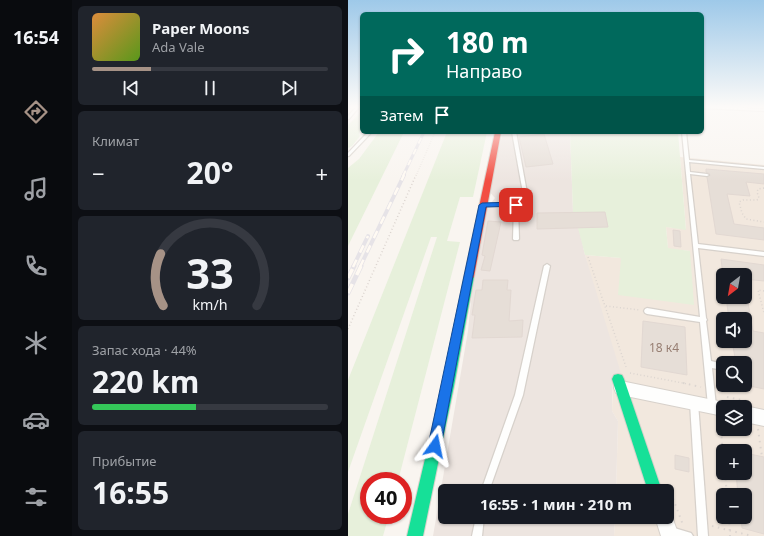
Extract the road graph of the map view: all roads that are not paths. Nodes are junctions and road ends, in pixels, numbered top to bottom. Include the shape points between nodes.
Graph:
1 (368, 134) edge
2 (498, 134) edge
3 (514, 134) edge
4 (684, 134) edge
5 (348, 156) edge
6 (687, 161) junction
7 (764, 168) edge
8 (689, 173) junction
9 (707, 175) dead end
10 (525, 193) dead end
11 (482, 205) junction
12 (516, 239) dead end
13 (696, 246) junction
14 (764, 254) edge
15 (547, 266) dead end
16 (647, 311) road end
17 (704, 320) junction
18 (708, 364) junction
19 (716, 365) edge
20 (624, 386) joint
21 (694, 403) junction
22 (715, 404) edge
23 (752, 412) edge
24 (761, 422) edge
25 (487, 484) edge
26 (653, 484) edge
27 (479, 524) edge
28 (667, 528) edge
29 (415, 536) edge
30 (477, 536) edge
31 (688, 536) edge
32 (703, 536) edge

1 - 5 lane
2 - 11 street
3 - 10 lane
4 - 6 lane
6 - 7 lane
6 - 8 lane
8 - 9 lane
8 - 13 lane
11 - 12 lane via 516,205
11 - 29 street via 448,386
13 - 14 lane
13 - 17 lane
15 - 25 lane via 519,395
16 - 17 lane
17 - 18 lane
18 - 19 lane
18 - 22 lane
20 - 21 street
20 - 26 street
21 - 22 street
21 - 32 lane
23 - 24 street
27 - 30 lane
28 - 31 lane

